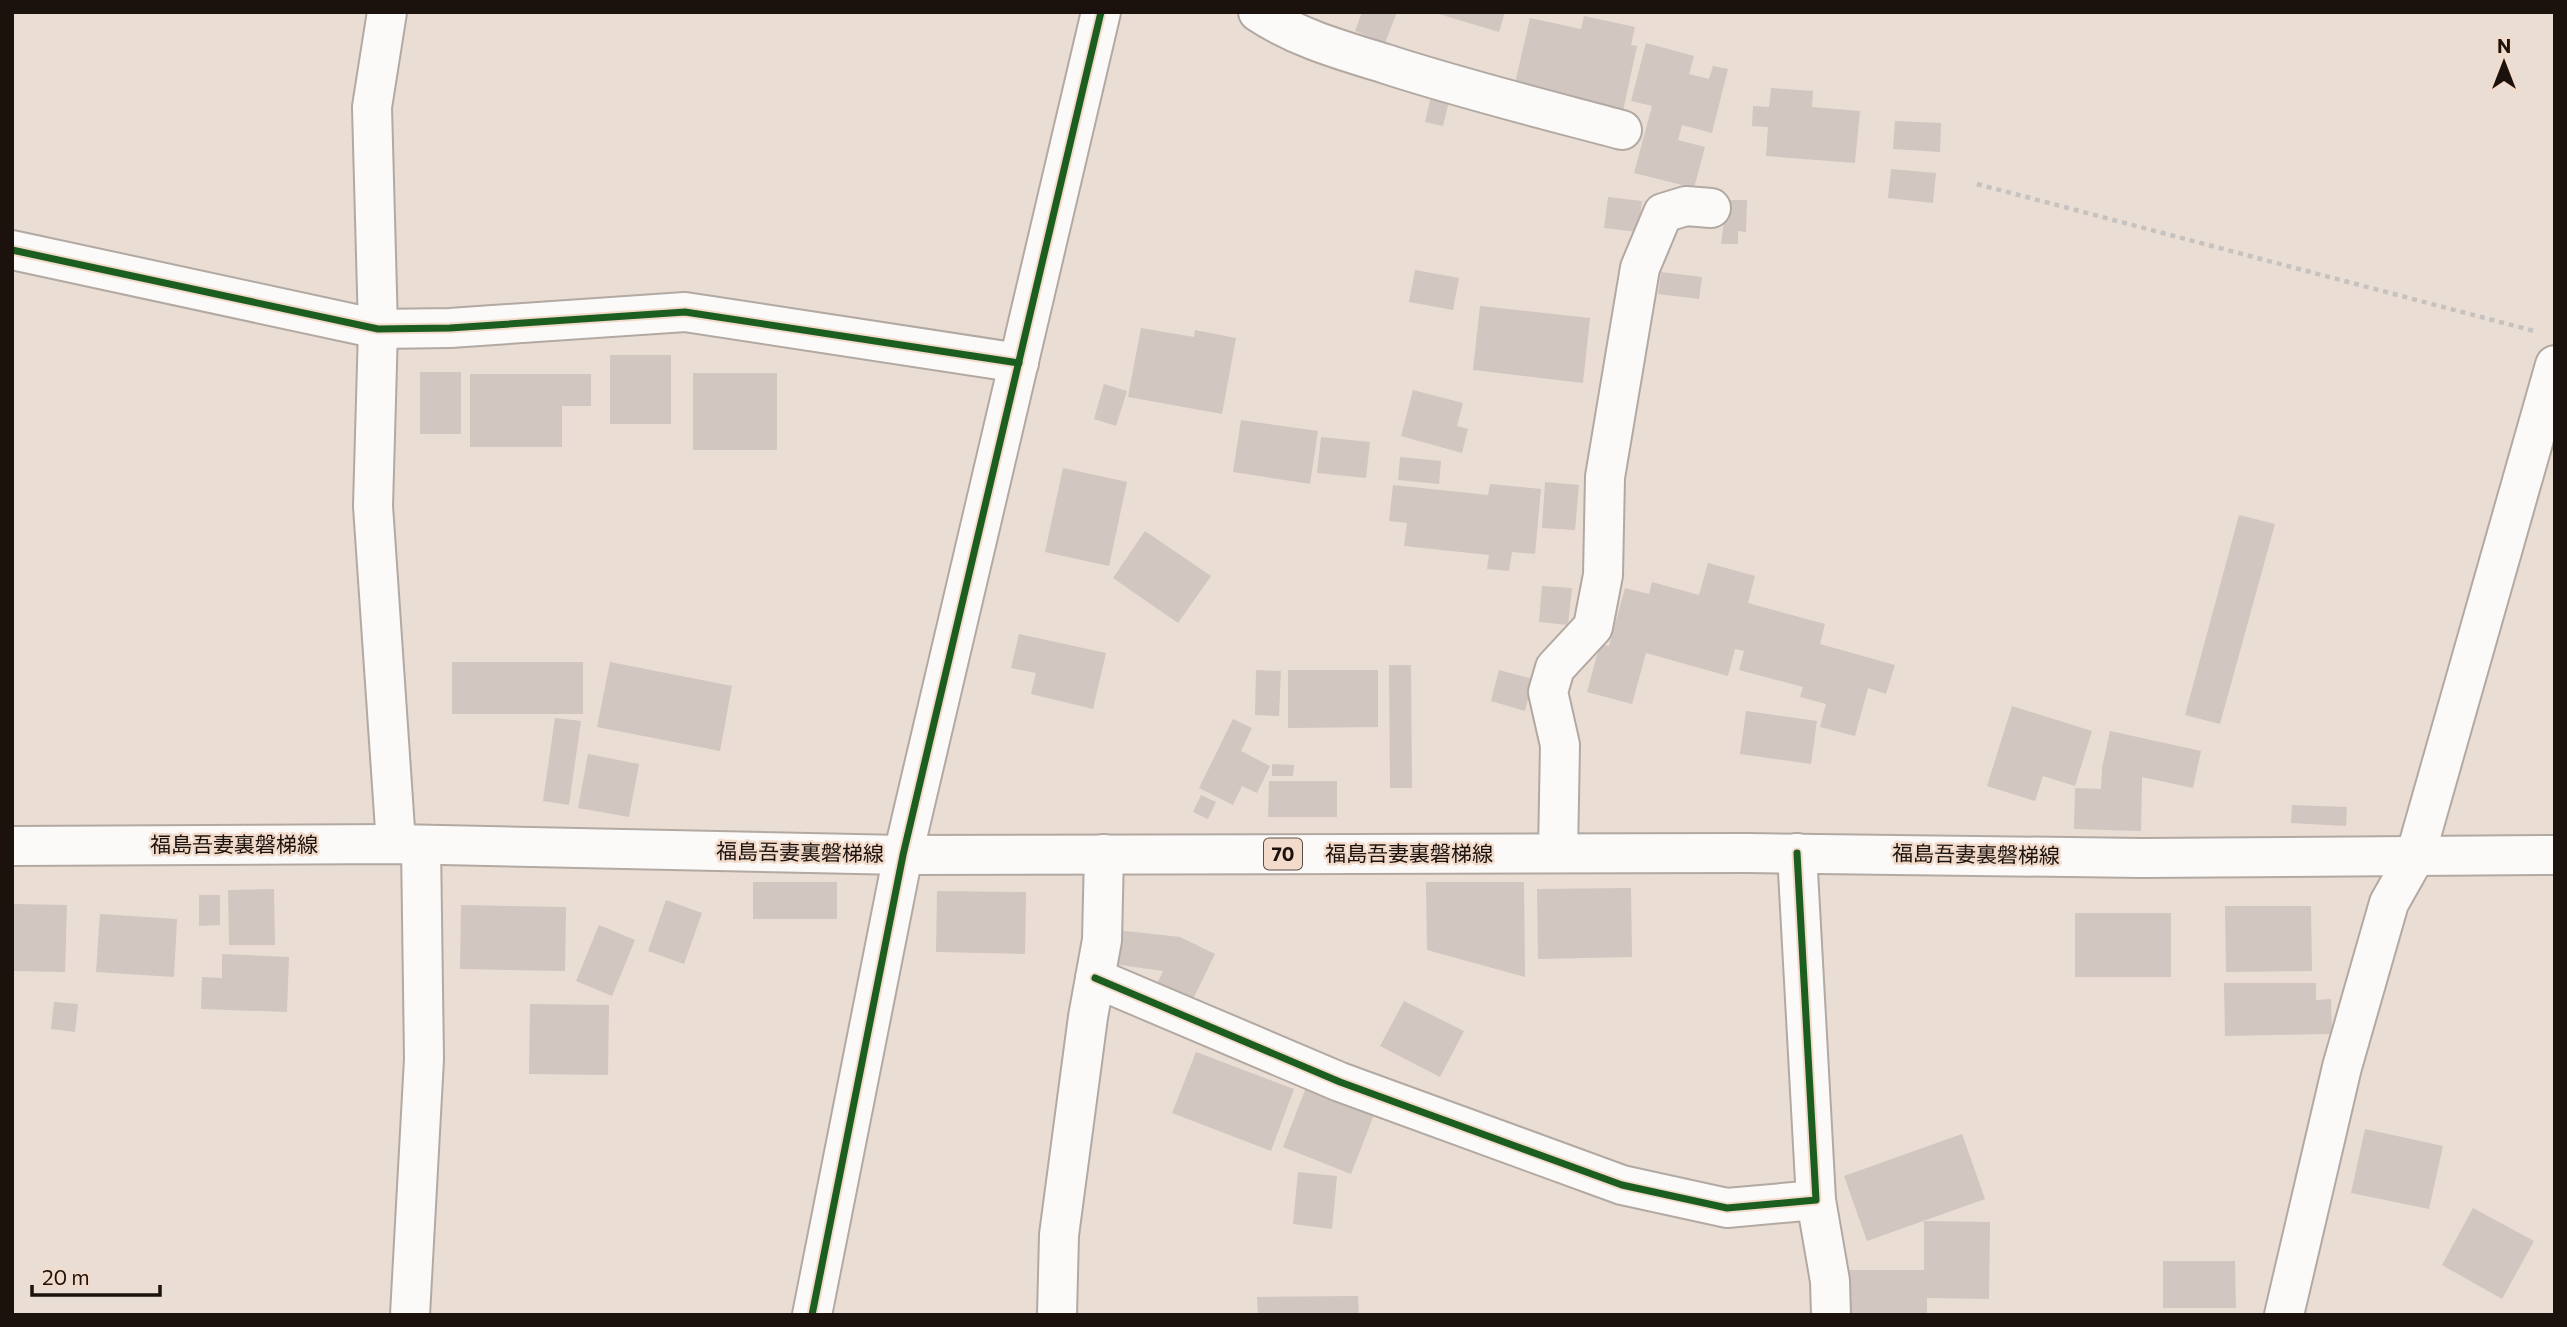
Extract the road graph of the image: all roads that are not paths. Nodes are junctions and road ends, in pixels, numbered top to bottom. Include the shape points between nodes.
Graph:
1 (387, 12) edge
2 (1101, 12) edge
3 (1258, 12) edge
4 (1622, 130) dead end
5 (1711, 208) dead end
6 (12, 250) edge
7 (379, 329) junction
8 (2548, 349) edge
9 (1019, 363) junction
10 (408, 845) junction
11 (12, 846) edge
12 (1558, 853) junction
13 (1797, 853) junction
14 (1104, 854) junction
15 (903, 855) junction
16 (2555, 855) edge
17 (2415, 857) junction
18 (1095, 978) junction
19 (1816, 1200) junction
20 (411, 1315) edge
21 (812, 1315) edge
22 (1057, 1315) edge
23 (1831, 1315) edge
24 (2284, 1315) edge

1 - 7 street via 372,107
2 - 9 street
3 - 4 street via 1287,32 1351,54
5 - 12 street via 1686,206 1663,213 1640,268 1605,477 1603,575 1593,626 1555,667 1548,692 1560,745
6 - 7 street
7 - 9 street via 685,312
7 - 10 street via 373,506
8 - 17 street
9 - 15 street
10 - 11 street, 福島吾妻裏磐梯線 / 70
10 - 15 street, 福島吾妻裏磐梯線 / 70
10 - 20 street via 424,1059
12 - 13 street, 福島吾妻裏磐梯線 / 70
12 - 14 street, 福島吾妻裏磐梯線 / 70
13 - 17 street, 福島吾妻裏磐梯線 / 70
13 - 19 street
14 - 15 street, 福島吾妻裏磐梯線 / 70
14 - 18 street via 1102,940
15 - 21 street
16 - 17 street, 福島吾妻裏磐梯線 / 70
17 - 24 street via 2389,903 2342,1068
18 - 19 street via 1340,1082 1622,1185 1727,1208
18 - 22 street via 1059,1235
19 - 23 street

